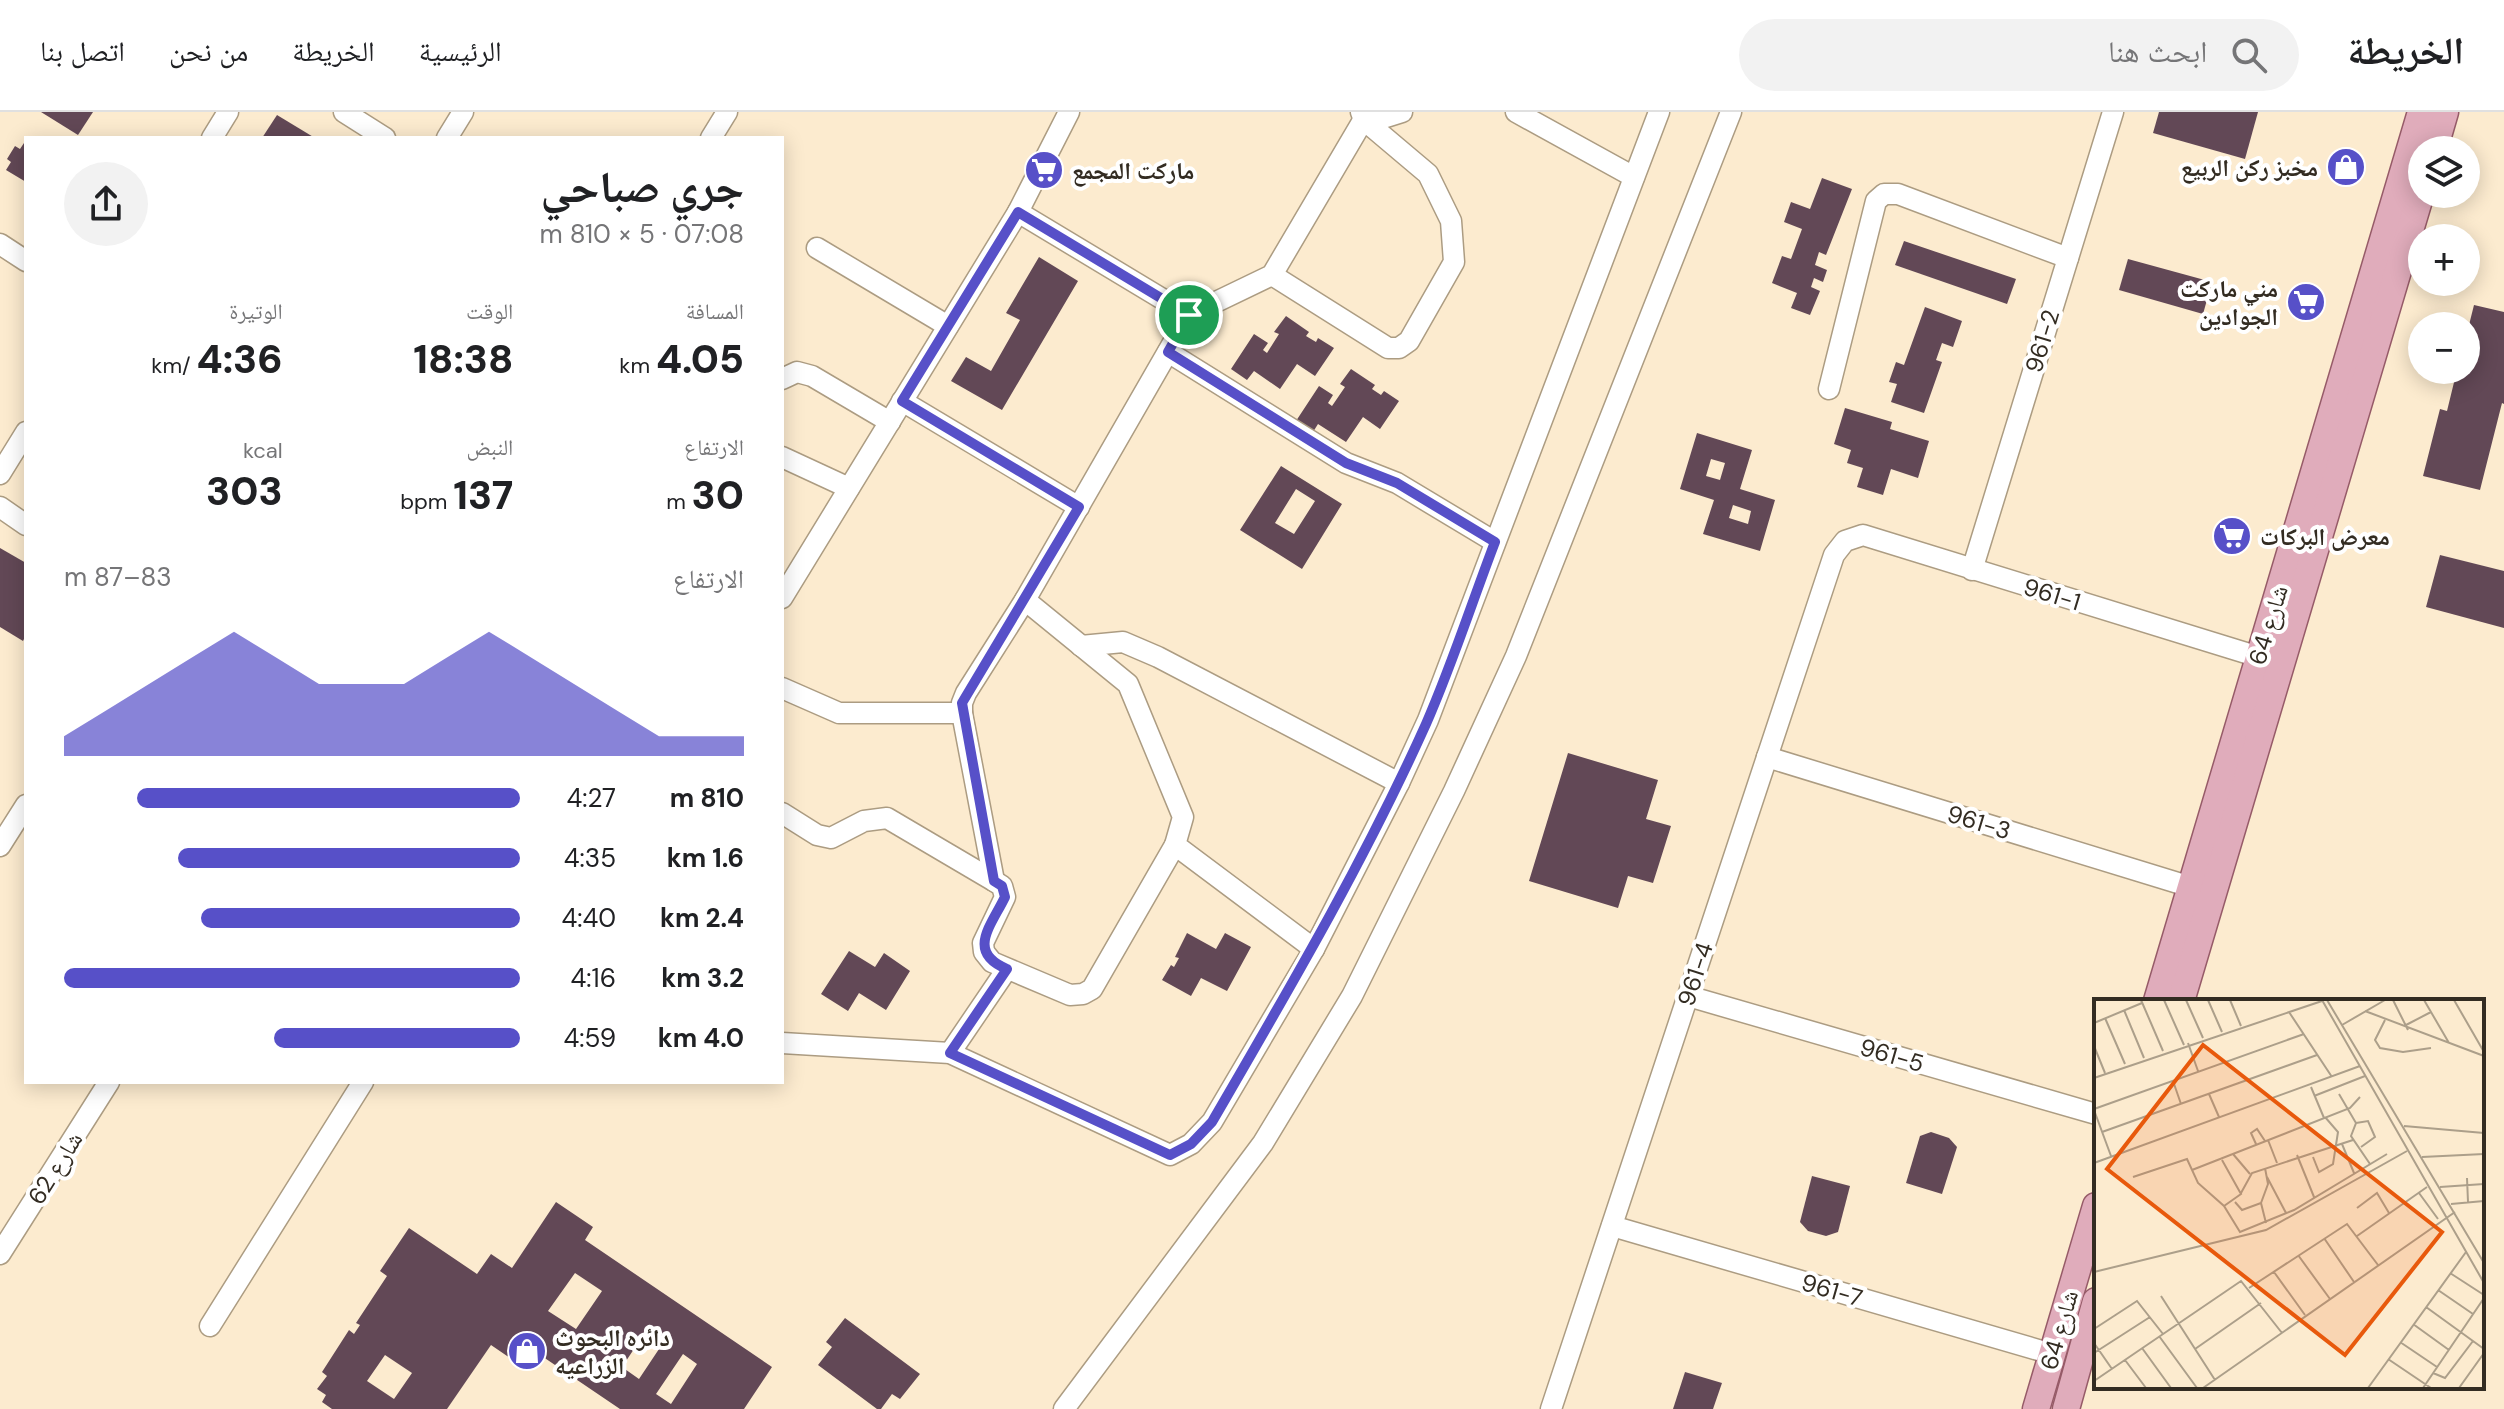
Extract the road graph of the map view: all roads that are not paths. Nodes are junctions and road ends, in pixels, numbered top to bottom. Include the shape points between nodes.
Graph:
1 (228, 112) edge
2 (344, 112) edge
3 (463, 112) edge
4 (727, 112) edge
5 (1069, 112) edge
6 (1402, 112) edge
7 (1516, 112) edge
8 (1659, 112) edge
9 (1731, 112) edge
10 (2113, 112) edge
11 (2421, 112) edge
12 (2445, 112) edge
13 (1365, 117) edge
14 (213, 136) edge
15 (382, 136) edge
16 (448, 136) edge
17 (712, 136) edge
18 (2438, 136) edge
19 (1634, 177) junction
20 (2417, 208) edge
21 (1018, 212) junction
22 (0, 244) edge
23 (817, 248) dead end
24 (2068, 258) junction
25 (24, 260) edge
26 (1272, 275) junction
27 (1189, 315) junction
28 (948, 326) junction
29 (1168, 352) junction
30 (784, 378) edge
31 (1829, 389) dead end
32 (902, 401) junction
33 (890, 422) junction
34 (24, 435) edge
35 (784, 458) edge
36 (0, 474) edge
37 (849, 488) junction
38 (0, 507) edge
39 (1079, 507) junction
40 (24, 524) edge
41 (1845, 541) joint
42 (1495, 542) junction
43 (1972, 570) junction
44 (784, 595) edge
45 (1025, 600) junction
46 (1081, 646) junction
47 (2259, 657) junction
48 (784, 689) edge
49 (962, 713) junction
50 (1767, 757) junction
51 (1399, 783) junction
52 (24, 808) edge
53 (784, 814) edge
54 (1175, 845) junction
55 (0, 846) edge
56 (994, 881) junction
57 (2191, 887) junction
58 (1314, 949) junction
59 (1007, 969) junction
60 (1688, 996) junction
61 (2158, 999) edge
62 (2182, 999) edge
63 (784, 1043) edge
64 (950, 1053) junction
65 (108, 1084) edge
66 (362, 1084) edge
67 (2094, 1113) edge
68 (2094, 1213) edge
69 (1612, 1226) junction
70 (0, 1254) edge
71 (2094, 1308) edge
72 (210, 1326) dead end
73 (2052, 1354) junction
74 (1064, 1409) edge
75 (1551, 1409) edge
76 (2036, 1409) edge
77 (2066, 1409) edge

1 - 14 street
2 - 15 street
3 - 16 street
4 - 17 street
5 - 21 street
6 - 13 street
7 - 19 street
8 - 19 street
9 - 74 street via 1516,656 1352,996 1263,1143
10 - 24 street, 961-2
11 - 47 main road, شارع 64
12 - 18 main road
13 - 26 street
13 - 26 street via 1428,174 1451,221 1454,262 1409,341 1388,348
19 - 42 street
20 - 62 main road, شارع 64
21 - 27 street
21 - 28 street
22 - 25 street
23 - 28 street
24 - 31 street via 1898,194 1884,194 1876,201
24 - 43 street, 961-2
26 - 27 street
27 - 29 street
28 - 32 street
29 - 39 street
29 - 42 street via 1346,463 1397,483
30 - 33 street via 797,372 812,376
32 - 33 street
32 - 39 street
33 - 37 street
34 - 36 street
35 - 37 street
37 - 44 street
38 - 40 street
39 - 45 street
41 - 43 street, 961-1 via 1863,535
41 - 50 street, 961-4 via 1834,555
42 - 51 street
43 - 47 street, 961-1
45 - 46 street
45 - 49 street via 966,693
46 - 51 street via 1123,642 1158,657
46 - 54 street via 1128,684 1183,817
47 - 57 main road, شارع 64
48 - 49 street via 839,713
49 - 56 street
50 - 57 street, 961-3
50 - 60 street, 961-4
51 - 58 street
52 - 55 street
53 - 56 street via 831,838 864,821 887,818
54 - 58 street
54 - 59 street via 1092,989 1070,995
56 - 59 street via 1005,897 983,943 984,952
57 - 61 main road, شارع 64
58 - 64 street via 1212,1122 1191,1144 1170,1155
59 - 64 street
60 - 67 street, 961-5
60 - 69 street, 961-4
63 - 64 street
65 - 70 street, شارع 62
66 - 72 street
68 - 73 main road, شارع 64
69 - 73 street, 961-7
69 - 75 street, 961-4
71 - 77 main road, شارع 64
73 - 76 main road, شارع 64

